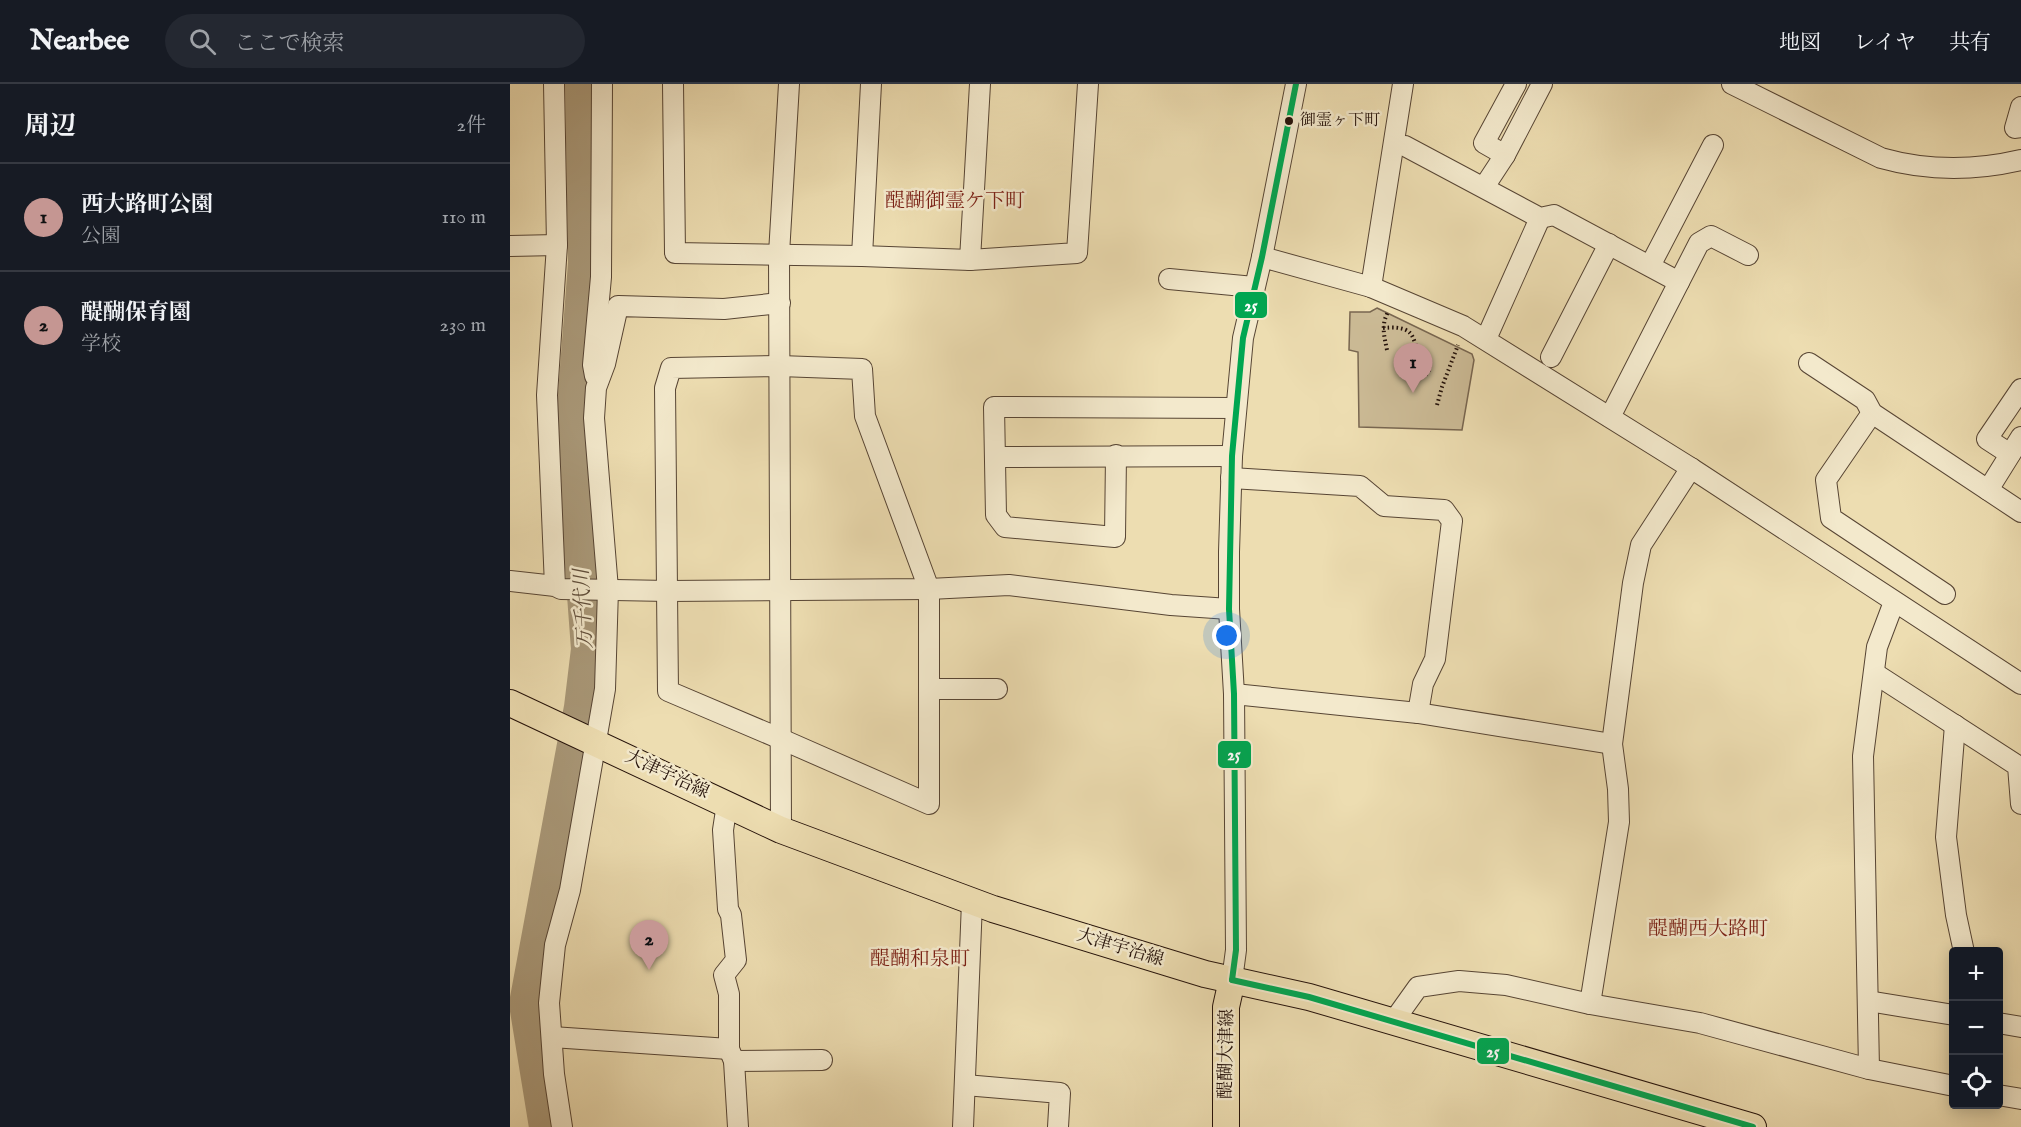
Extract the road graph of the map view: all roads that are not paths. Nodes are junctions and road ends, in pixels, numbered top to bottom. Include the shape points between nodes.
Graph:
1 (554, 84) edge
2 (602, 84) edge
3 (673, 84) edge
4 (789, 84) edge
5 (871, 84) edge
6 (980, 84) edge
7 (1088, 84) edge
8 (1296, 84) edge
9 (1403, 84) edge
10 (1515, 84) edge
11 (1542, 84) edge
12 (1732, 84) edge
13 (2021, 107) edge
14 (2021, 127) edge
15 (1713, 145) dead end
16 (1405, 146) dead end
17 (1505, 154) junction
18 (2021, 160) edge
19 (1484, 187) junction
20 (1540, 218) junction
21 (1609, 244) junction
22 (557, 245) junction
23 (510, 246) edge
24 (779, 254) junction
25 (1748, 255) dead end
26 (862, 256) junction
27 (1262, 256) junction
28 (970, 260) junction
29 (1650, 266) junction
30 (1169, 279) dead end
31 (1679, 282) junction
32 (1254, 287) junction
33 (1371, 287) junction
34 (780, 303) junction
35 (1486, 339) junction
36 (1551, 357) dead end
37 (1809, 363) dead end
38 (780, 366) junction
39 (596, 388) junction
40 (2021, 389) edge
41 (1236, 408) junction
42 (1872, 413) junction
43 (1610, 417) junction
44 (2021, 437) edge
45 (2010, 454) junction
46 (1116, 455) junction
47 (1232, 456) junction
48 (995, 457) junction
49 (1691, 468) junction
50 (1231, 478) junction
51 (1988, 490) junction
52 (2021, 512) edge
53 (510, 581) edge
54 (558, 587) junction
55 (602, 589) junction
56 (780, 589) junction
57 (929, 589) junction
58 (668, 591) junction
59 (1945, 594) dead end
60 (1894, 602) junction
61 (1229, 609) junction
62 (1874, 673) junction
63 (2021, 684) edge
64 (929, 689) junction
65 (997, 689) dead end
66 (1234, 694) junction
67 (510, 703) edge
68 (1419, 713) junction
69 (1955, 725) junction
70 (583, 736) junction
71 (781, 738) junction
72 (1611, 744) junction
73 (727, 804) junction
74 (2021, 804) edge
75 (781, 830) junction
76 (972, 902) junction
77 (1963, 947) edge
78 (1232, 980) junction
79 (1868, 1001) junction
80 (1590, 1004) junction
81 (1949, 1014) edge
82 (1393, 1022) junction
83 (2003, 1024) edge
84 (2021, 1027) edge
85 (552, 1037) junction
86 (732, 1055) junction
87 (822, 1059) dead end
88 (1869, 1069) junction
89 (965, 1085) junction
90 (1949, 1085) edge
91 (2003, 1096) edge
92 (2021, 1099) edge
93 (562, 1127) edge
94 (738, 1127) edge
95 (963, 1127) edge
96 (1058, 1127) edge
97 (1226, 1127) edge
98 (1754, 1127) edge

1 - 22 street
2 - 39 street via 601,277 593,365
3 - 24 street via 675,253
4 - 24 street
5 - 26 street
6 - 28 street
7 - 28 street via 1077,253
8 - 27 street
9 - 33 street
10 - 17 street via 1484,143
11 - 17 street
12 - 18 street via 1881,158 1905,165 1948,169
13 - 14 street via 2015,128
15 - 29 street
16 - 19 street
17 - 19 street
19 - 20 street
20 - 21 street via 1554,215
20 - 35 street
21 - 29 street
21 - 36 street
22 - 23 street
22 - 54 street via 547,395
24 - 26 street
24 - 34 street
25 - 31 street via 1711,236 1699,243
26 - 28 street
27 - 32 street
27 - 33 street
29 - 31 street
30 - 32 street
31 - 43 street
32 - 41 street via 1243,338
33 - 35 street
34 - 38 street
34 - 39 street via 724,309 618,306
35 - 43 street
37 - 42 street via 1865,400
38 - 56 street
38 - 57 street via 862,369 864,416
38 - 58 street via 671,368 665,388
39 - 55 street
40 - 45 street via 1987,439
41 - 47 street
41 - 48 street via 994,406
42 - 51 street
42 - 59 street via 1826,480 1831,518
43 - 49 street
44 - 45 street
45 - 51 street
46 - 47 street
46 - 48 street
46 - 48 street via 1115,537 1005,527 996,515
47 - 50 street
49 - 60 street
49 - 72 street via 1641,545
50 - 61 street
50 - 68 street via 1359,486 1384,506 1444,510 1452,521 1448,559 1435,658 1423,684
51 - 52 street
53 - 54 street
54 - 55 street
55 - 58 street
55 - 70 street via 605,688
56 - 57 street
56 - 58 street
56 - 71 street
57 - 61 street via 1009,585
57 - 64 street
58 - 71 street via 668,692
60 - 62 street via 1877,648
60 - 63 street
61 - 66 street
62 - 69 street
62 - 79 street via 1863,756
64 - 65 street
64 - 71 street via 929,804
66 - 68 street
66 - 78 street via 1236,950
67 - 70 main road, 大津宇治線
68 - 72 street
69 - 74 street via 2018,766
69 - 77 street via 1946,837
70 - 73 main road, 大津宇治線
70 - 85 street via 570,890 555,945 549,1003
71 - 75 street
72 - 80 street via 1619,822
73 - 75 main road, 大津宇治線
73 - 86 street via 723,830 736,960 724,975 729,994
75 - 76 main road, 大津宇治線
76 - 78 main road, 大津宇治線
76 - 89 street
78 - 82 main road, 大津宇治線
78 - 97 main road, 醍醐大津線 via 1226,1007
79 - 81 street
79 - 88 street
80 - 82 street via 1506,985 1459,981 1418,987
80 - 88 street via 1700,1023
82 - 98 main road, 大津宇治線
83 - 84 street
85 - 86 street
85 - 93 street
86 - 87 street
86 - 94 street
88 - 90 street
89 - 95 street
89 - 96 street via 1060,1093
91 - 92 street

